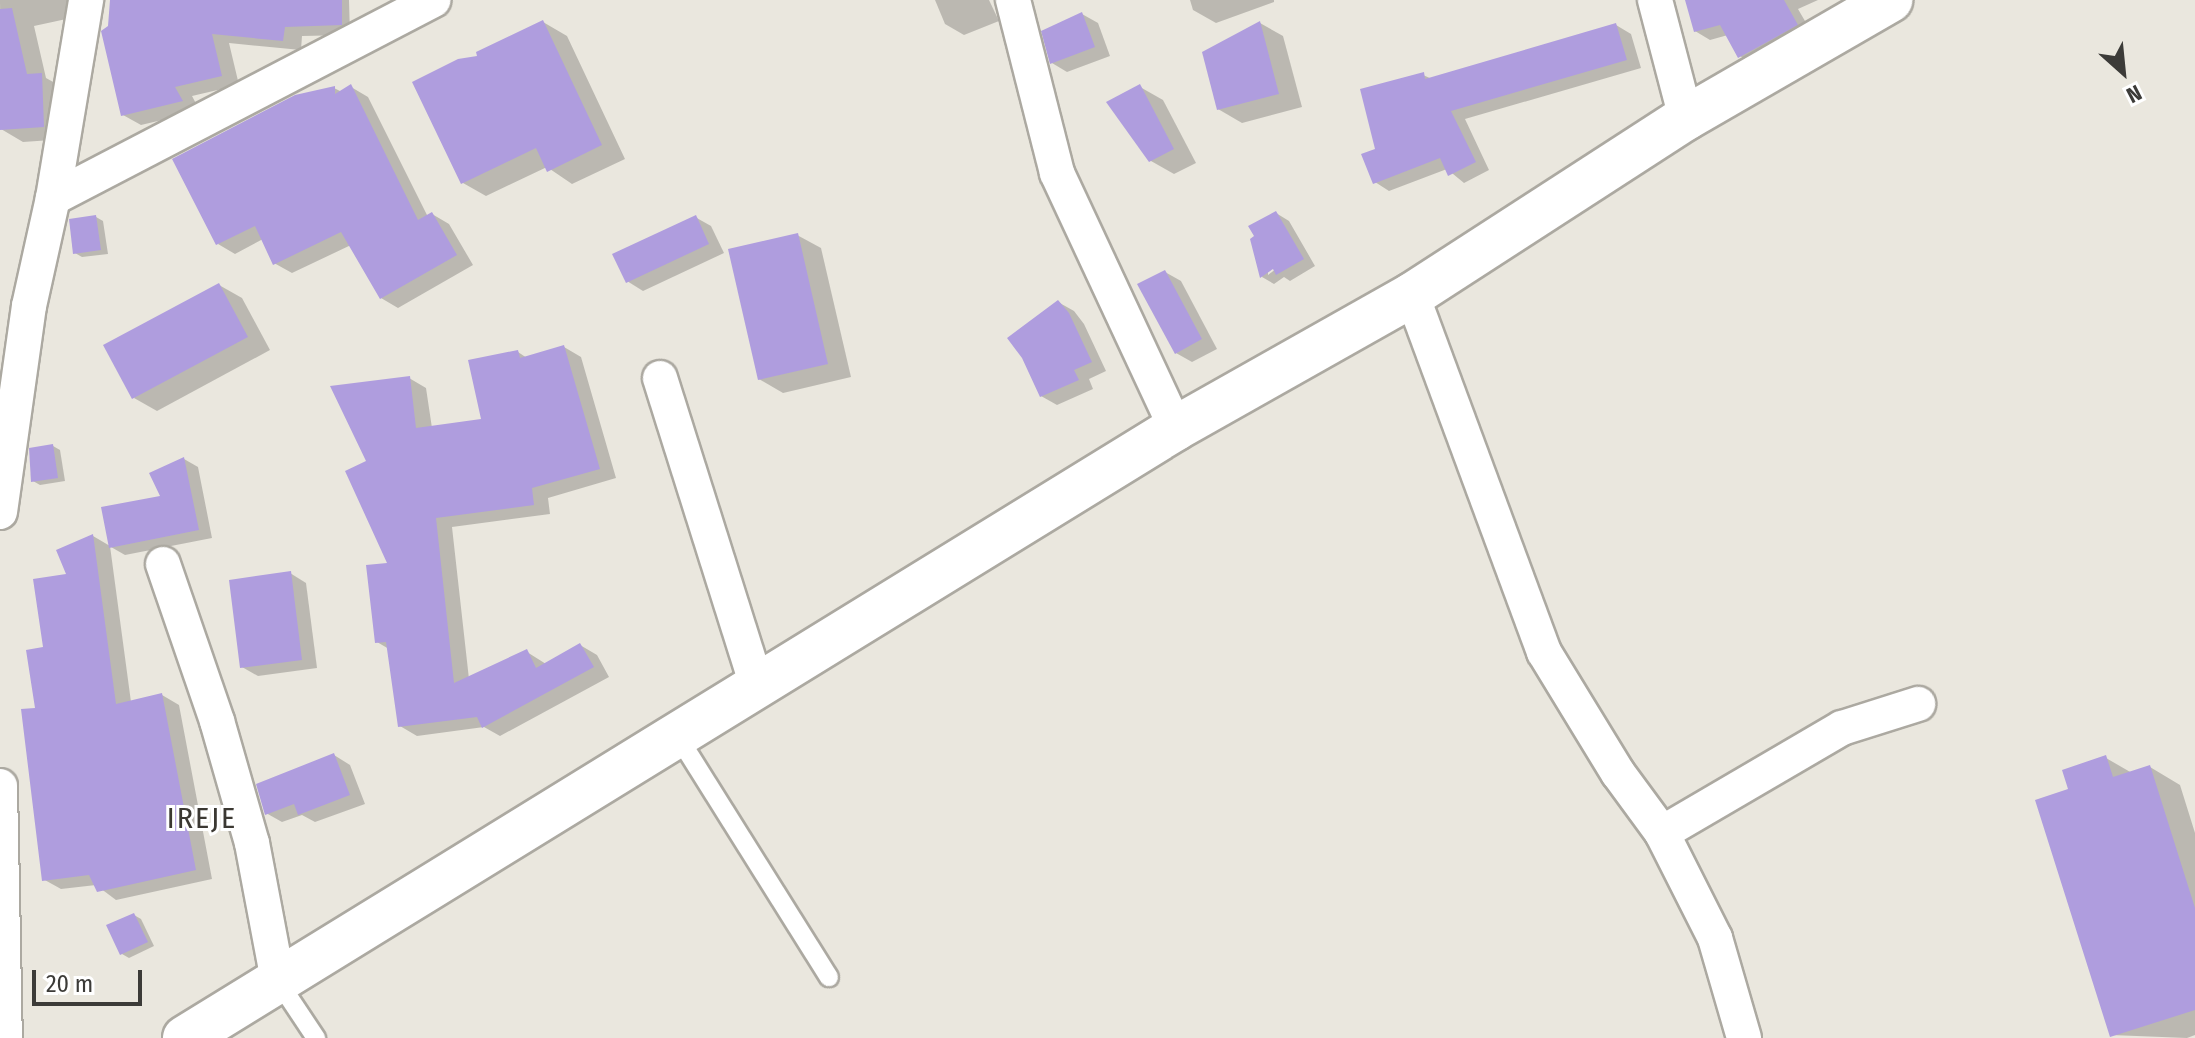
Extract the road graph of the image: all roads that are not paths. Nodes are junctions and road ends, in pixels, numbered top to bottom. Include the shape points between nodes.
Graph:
1 (86, 0) edge
2 (434, 0) edge
3 (1013, 0) edge
4 (1655, 0) edge
5 (1890, 0) edge
6 (1686, 118) junction
7 (53, 198) junction
8 (1412, 295) junction
9 (660, 378) dead end
10 (1176, 428) junction
11 (0, 512) edge
12 (163, 564) dead end
13 (757, 686) junction
14 (1918, 704) dead end
15 (677, 735) junction
16 (0, 786) edge
17 (1662, 833) junction
18 (829, 977) dead end
19 (278, 981) junction
20 (5, 1038) edge
21 (185, 1038) edge
22 (316, 1038) edge
23 (1744, 1038) edge

1 - 7 street
2 - 7 street
3 - 10 street via 1057,173
4 - 6 street
5 - 6 main road
6 - 8 main road
7 - 11 street via 29,306
8 - 10 main road
8 - 17 street via 1544,652 1618,773
9 - 13 street
10 - 13 main road
12 - 19 street via 252,843
13 - 15 main road
14 - 17 street via 1842,728
15 - 18 lane
15 - 19 main road
16 - 20 street
17 - 23 street via 1715,938
19 - 21 main road
19 - 22 lane

